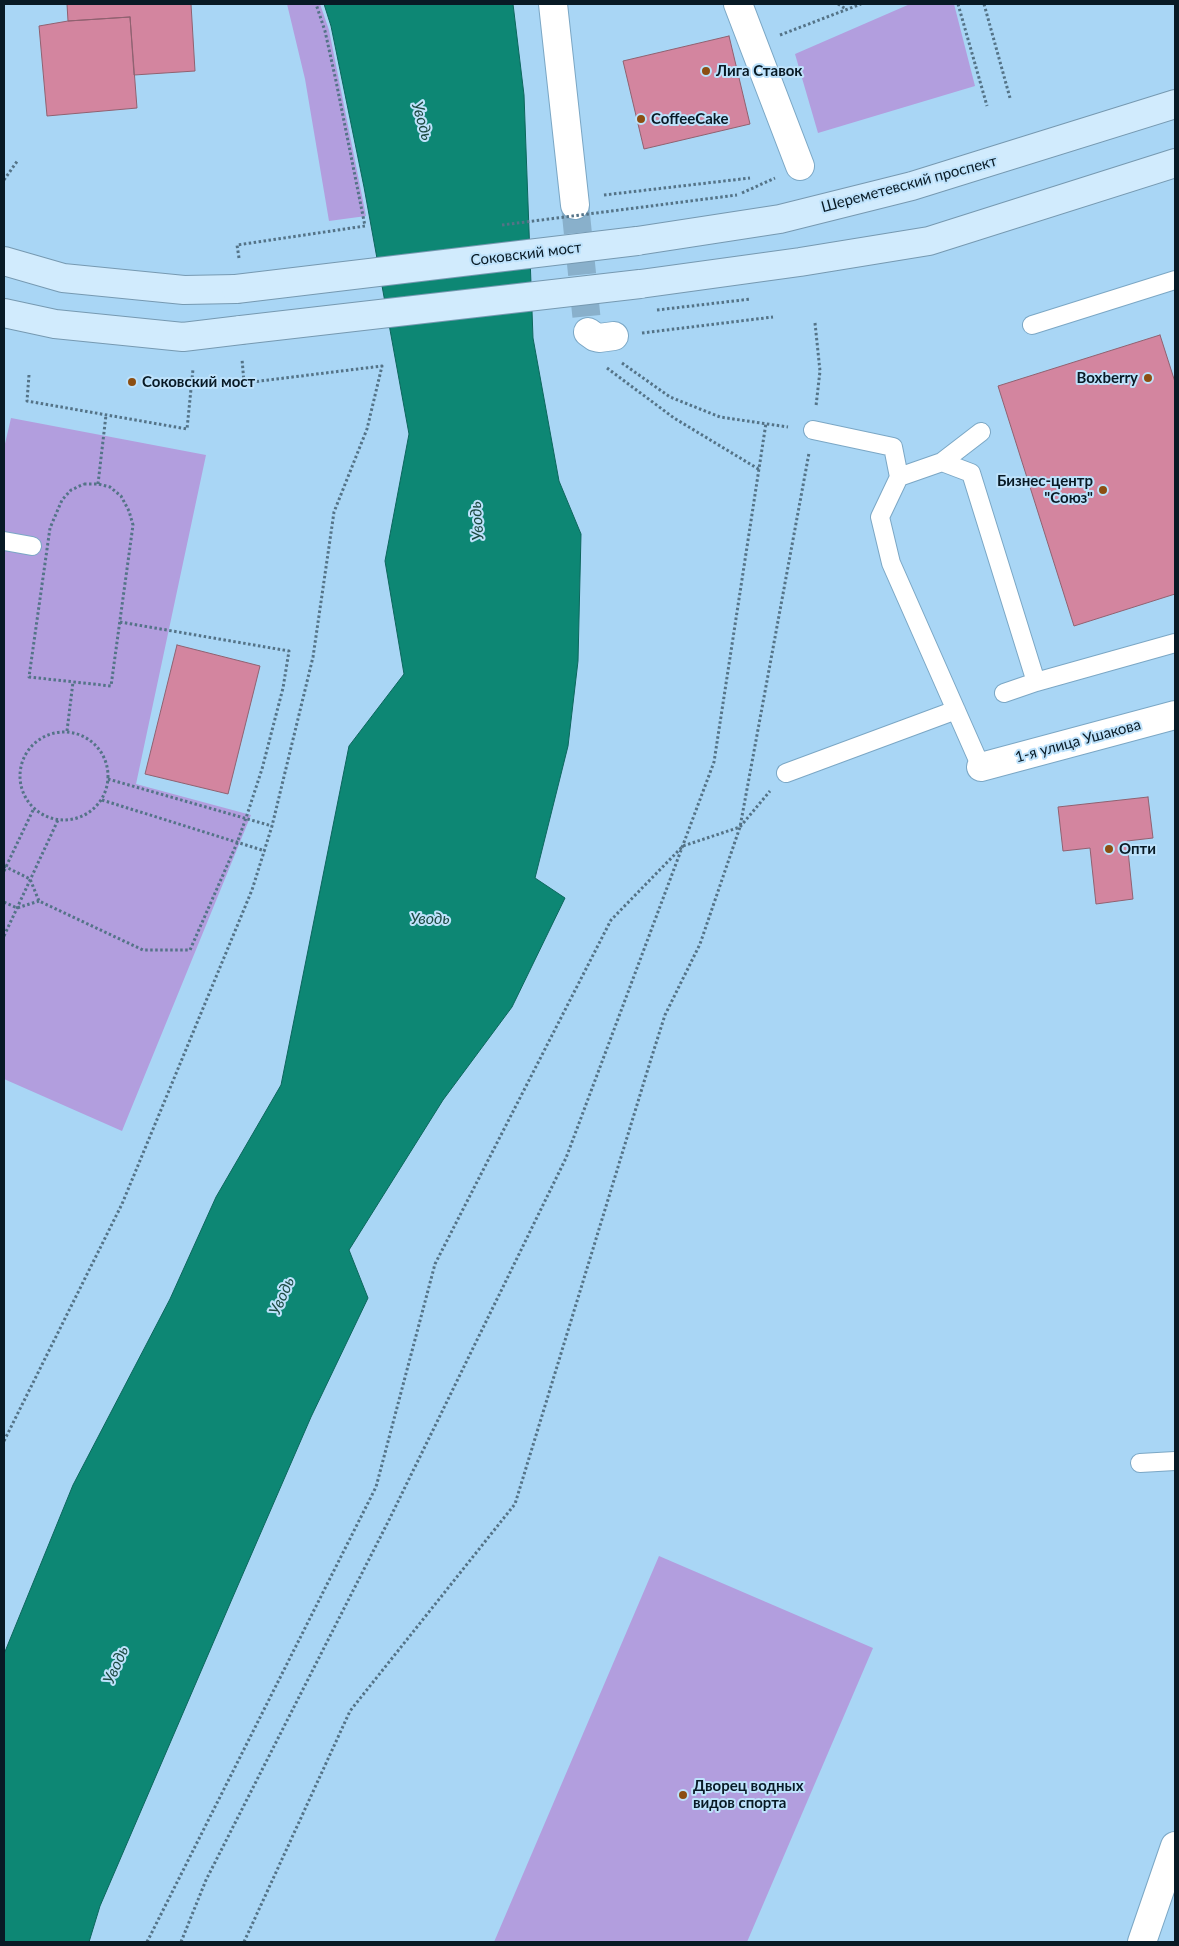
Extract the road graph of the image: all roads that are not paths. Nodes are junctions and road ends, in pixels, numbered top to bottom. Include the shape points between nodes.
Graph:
1 (553, 4) edge
2 (738, 4) edge
3 (1175, 104) edge
4 (1175, 162) edge
5 (800, 166) road end
6 (582, 200) tunnel mouth
7 (637, 241) joint
8 (4, 261) edge
9 (1175, 280) edge
10 (4, 313) edge
11 (1032, 325) dead end
12 (813, 430) road end
13 (981, 432) dead end
14 (942, 462) junction
15 (899, 477) junction
16 (4, 541) edge
17 (32, 546) dead end
18 (1175, 643) edge
19 (1036, 682) junction
20 (1004, 694) dead end
21 (956, 710) junction
22 (1175, 714) edge
23 (981, 768) joint
24 (786, 773) road end
25 (1175, 1461) edge
26 (1140, 1463) dead end
27 (1175, 1846) edge
28 (1142, 1942) edge

1 - 6 street
2 - 5 street
3 - 7 main road, Шереметевский проспект via 912,186 780,219
4 - 10 main road, bridge via 929,240 640,284 183,337 55,324
7 - 8 main road, Соковский мост, bridge via 236,289 184,290 63,278
9 - 11 lane
12 - 15 lane via 893,447
13 - 14 lane
14 - 15 lane
14 - 19 lane via 971,473
15 - 21 lane via 880,517 892,563
16 - 17 lane
18 - 19 lane
19 - 20 lane
21 - 23 lane
21 - 24 lane
22 - 23 street, 1-я улица Ушакова
25 - 26 lane
27 - 28 street

